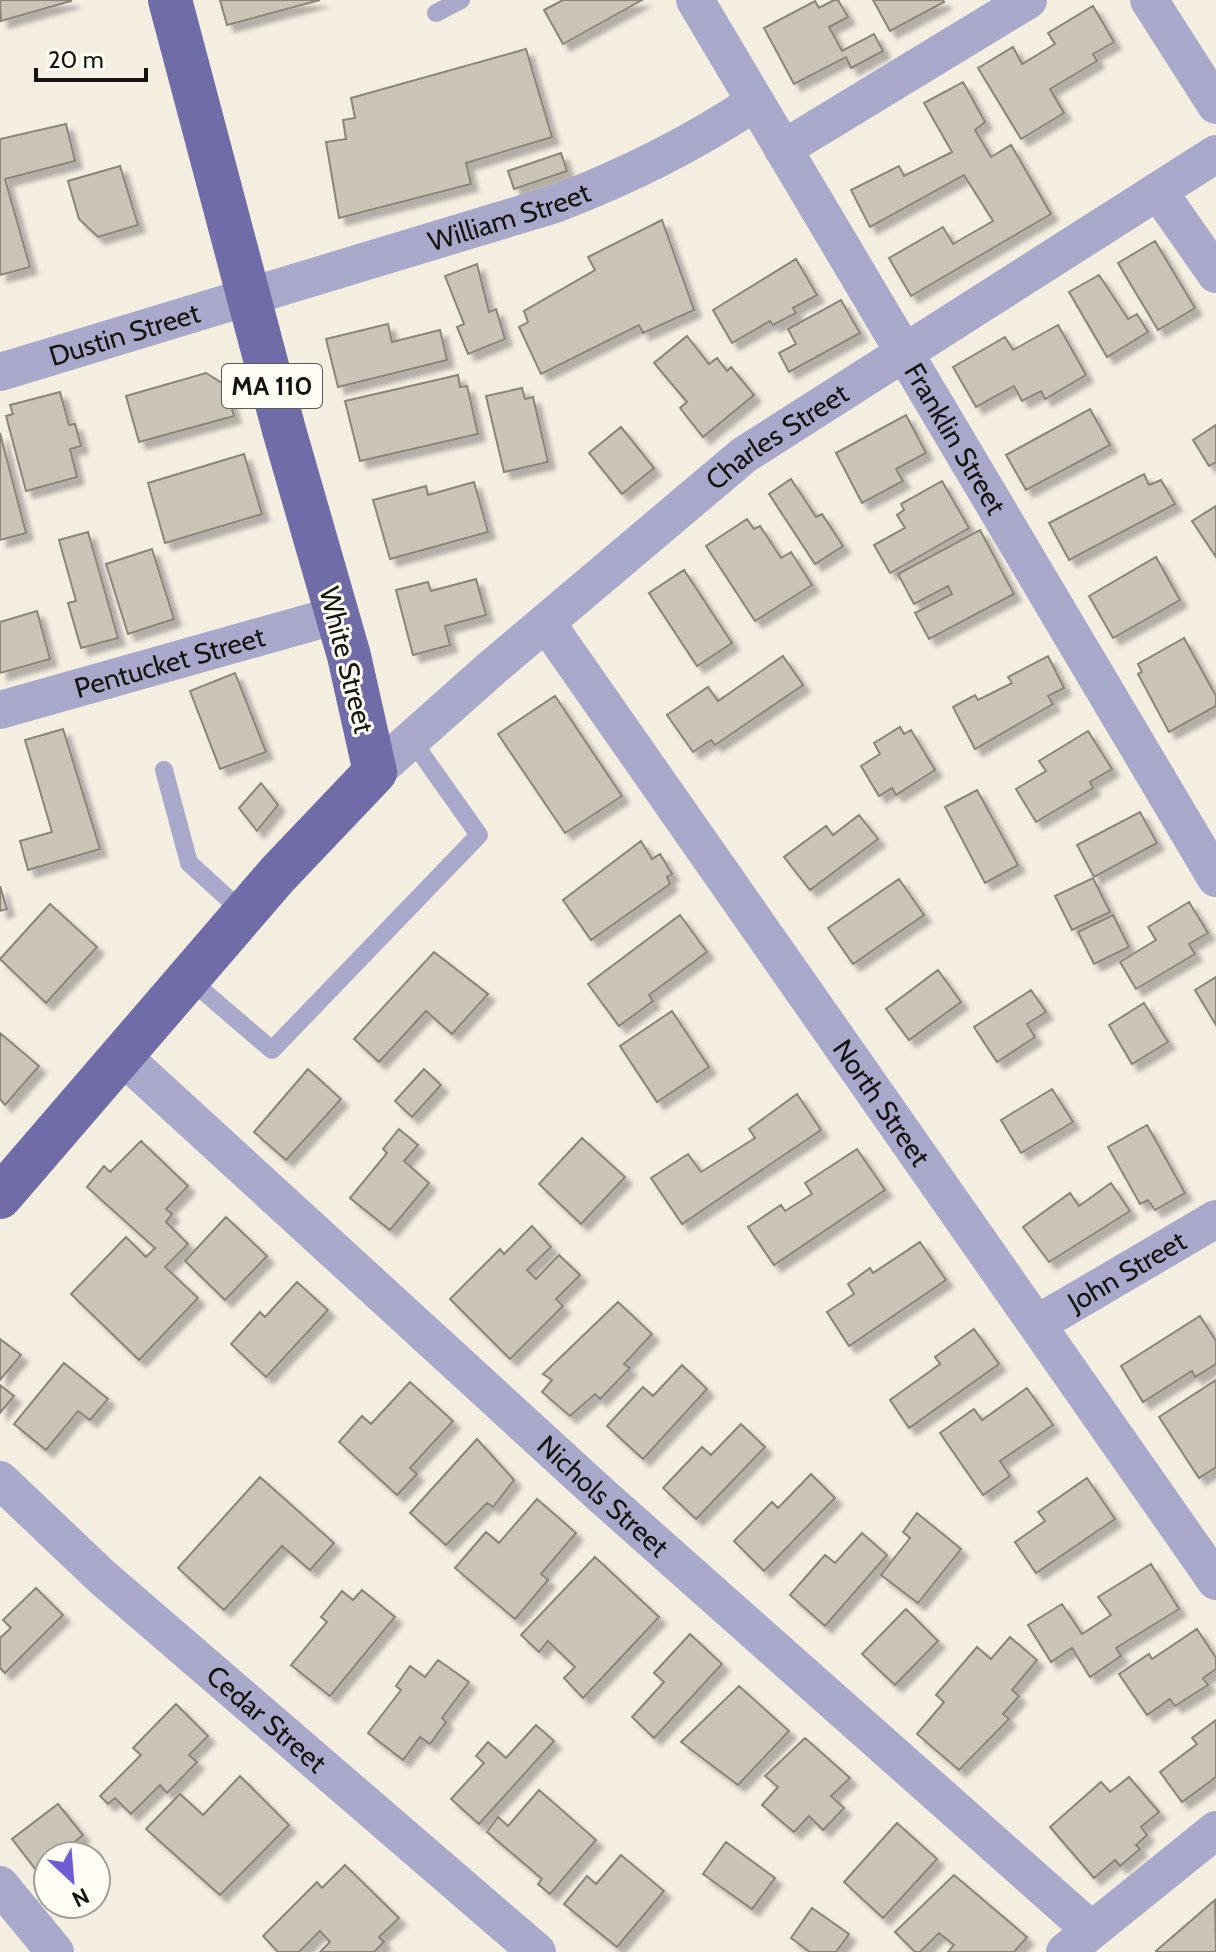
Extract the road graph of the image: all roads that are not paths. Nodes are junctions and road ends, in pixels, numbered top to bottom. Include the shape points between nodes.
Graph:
1 (170, 0) edge
2 (461, 0) edge
3 (695, 0) edge
4 (1028, 0) edge
5 (1149, 0) edge
6 (436, 13) dead end
7 (755, 102) junction
8 (1216, 105) edge
9 (783, 149) junction
10 (1216, 154) edge
11 (1158, 191) junction
12 (1216, 274) edge
13 (249, 298) junction
14 (903, 354) junction
15 (0, 372) edge
16 (337, 615) junction
17 (547, 624) junction
18 (0, 710) edge
19 (411, 739) junction
20 (164, 770) dead end
21 (375, 772) junction
22 (1216, 878) edge
23 (244, 913) junction
24 (188, 978) junction
25 (122, 1056) junction
26 (0, 1197) edge
27 (1216, 1219) edge
28 (1037, 1324) junction
29 (0, 1480) edge
30 (1216, 1581) edge
31 (1214, 1835) edge
32 (0, 1885) edge
33 (1077, 1940) edge
34 (55, 1952) edge
35 (537, 1952) edge

1 - 13 main road, White Street / MA 110
2 - 6 lane
3 - 7 street, Franklin Street
4 - 9 street
5 - 8 street
7 - 9 street, Franklin Street
7 - 13 street, William Street via 684,148 612,182
9 - 14 street, Franklin Street
10 - 11 street, Charles Street
11 - 12 street
11 - 14 street, Charles Street
13 - 15 street, Dustin Street
13 - 16 main road, White Street / MA 110
14 - 17 street, Charles Street via 744,455
14 - 22 street, Franklin Street
16 - 18 street, Pentucket Street
16 - 21 main road, White Street / MA 110
17 - 19 street, Charles Street
17 - 28 street, North Street
19 - 21 street, Charles Street
19 - 24 lane via 479,835 272,1050
20 - 23 lane via 189,863
21 - 23 main road, White Street
23 - 24 main road, White Street
24 - 25 main road, White Street
25 - 26 main road, White Street
25 - 33 street, Nichols Street
27 - 28 street, John Street
28 - 30 street, North Street
29 - 35 street, Cedar Street via 102,1577
31 - 33 street
32 - 34 street

